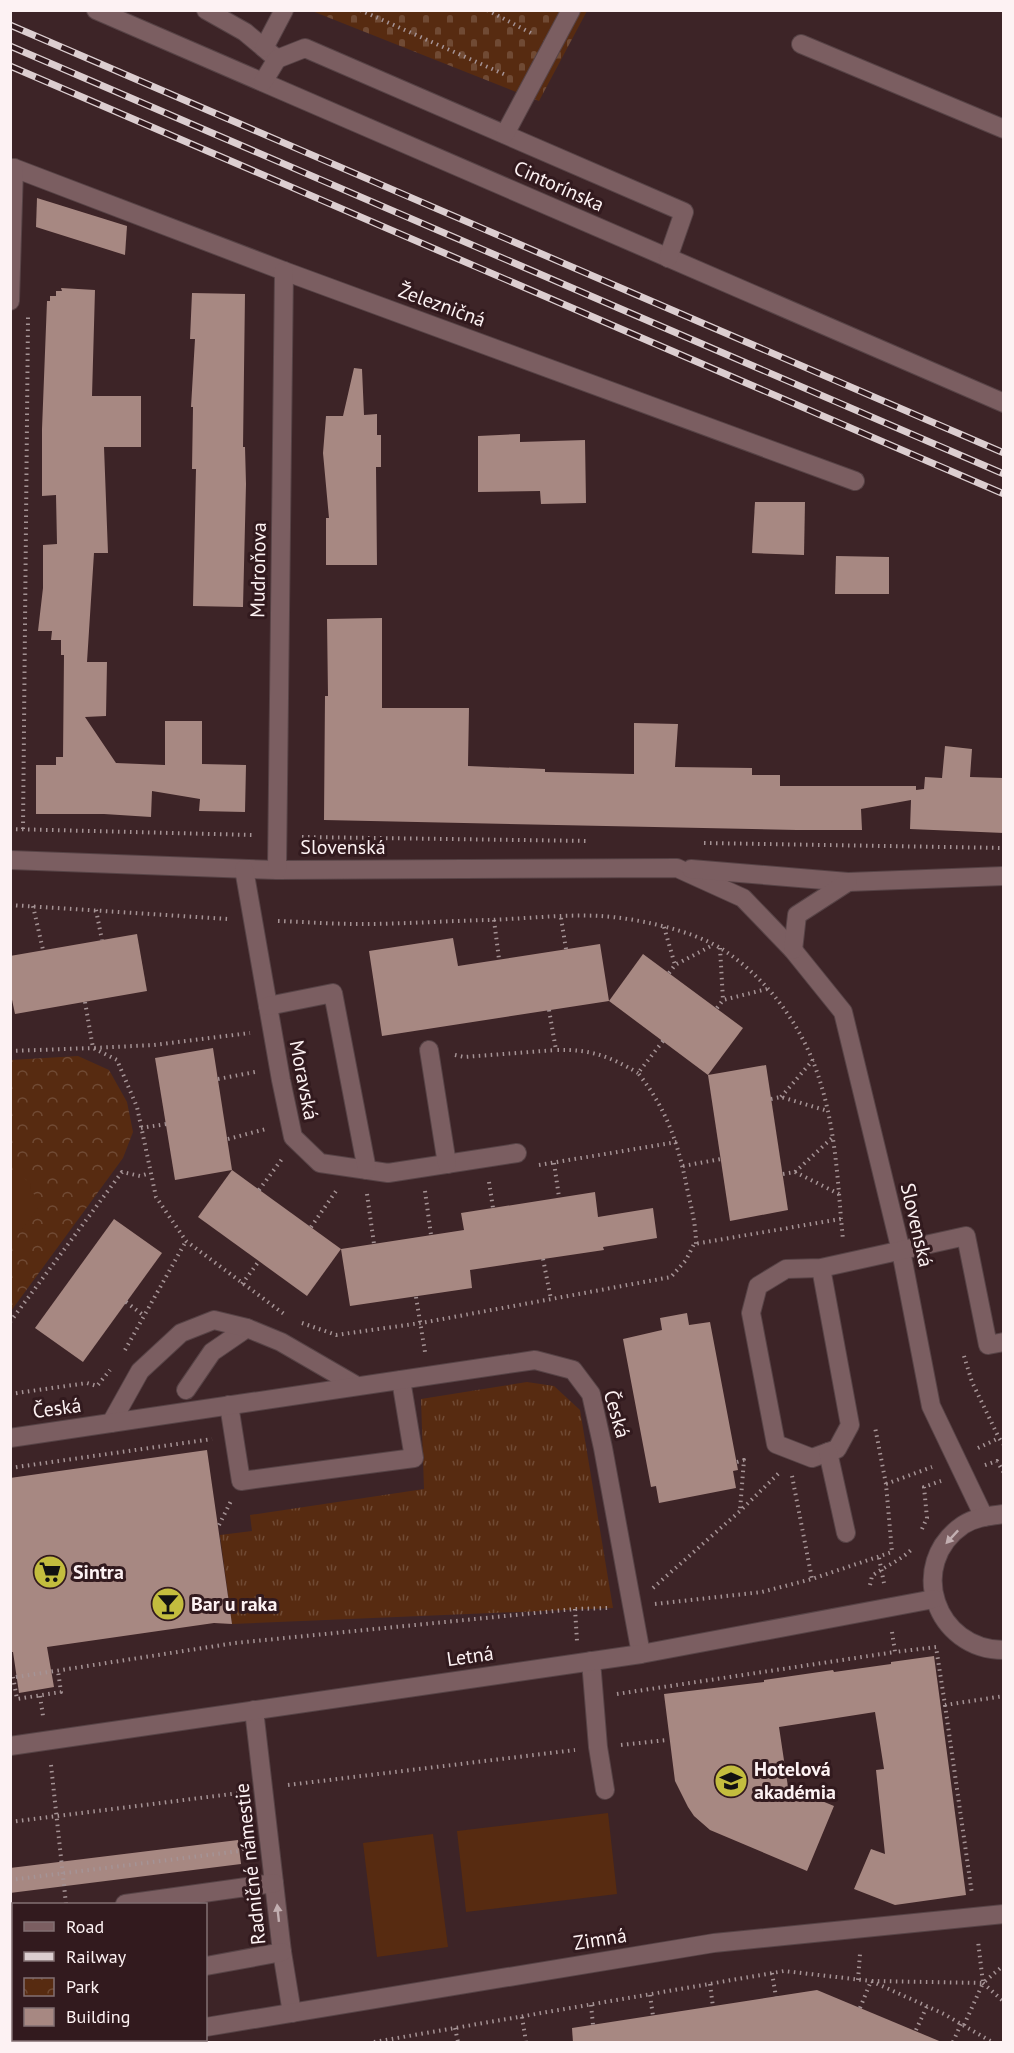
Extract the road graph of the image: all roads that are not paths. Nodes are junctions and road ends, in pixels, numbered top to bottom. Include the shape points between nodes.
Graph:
1 (96, 10) edge
2 (206, 10) edge
3 (284, 10) edge
4 (570, 10) edge
5 (801, 44) dead end
6 (270, 54) junction
7 (263, 82) junction
8 (1004, 129) edge
9 (505, 134) junction
10 (12, 166) edge
11 (668, 258) junction
12 (284, 271) junction
13 (10, 301) edge
14 (1004, 403) edge
15 (855, 481) dead end
16 (10, 860) edge
17 (677, 868) junction
18 (244, 869) junction
19 (277, 870) junction
20 (1004, 876) edge
21 (848, 882) junction
22 (793, 950) junction
23 (268, 1006) junction
24 (429, 1050) road end
25 (518, 1153) dead end
26 (447, 1164) junction
27 (367, 1170) junction
28 (901, 1251) junction
29 (821, 1268) junction
30 (248, 1328) junction
31 (1004, 1342) edge
32 (401, 1380) junction
33 (357, 1386) junction
34 (186, 1390) dead end
35 (229, 1405) junction
36 (111, 1423) junction
37 (10, 1438) edge
38 (828, 1452) junction
39 (1004, 1514) edge
40 (984, 1516) junction
41 (846, 1533) dead end
42 (934, 1599) junction
43 (1004, 1650) edge
44 (641, 1654) junction
45 (591, 1661) junction
46 (254, 1710) junction
47 (10, 1746) edge
48 (605, 1790) dead end
49 (274, 1883) junction
50 (139, 1903) edge
51 (1004, 1914) edge
52 (282, 1952) junction
53 (207, 1966) edge
54 (292, 2013) junction
55 (207, 2027) edge

1 - 7 street, Cintorínska
2 - 6 street via 245,32
3 - 6 street
4 - 9 street
5 - 8 street
6 - 7 street
6 - 9 street via 305,48
7 - 11 street, Cintorínska
9 - 11 street via 684,212
10 - 12 street, Železničná
10 - 13 street
11 - 14 street, Cintorínska
12 - 15 street, Železničná
12 - 19 street, Mudroňova
16 - 18 street, Slovenská
17 - 19 street, Slovenská
17 - 21 street, Slovenská
17 - 22 street, Slovenská via 743,898
18 - 19 street, Slovenská
18 - 23 street, Moravská
20 - 21 street, Slovenská
21 - 22 street via 797,915
22 - 28 street, Slovenská via 843,1012
23 - 27 street, Moravská via 293,1137 320,1163
23 - 27 street via 333,993
24 - 26 street
25 - 26 street, Moravská
26 - 27 street, Moravská via 388,1173
28 - 29 street
28 - 31 street via 966,1236 988,1345
28 - 40 street, Slovenská via 931,1406
29 - 38 street via 850,1425 837,1449
29 - 38 street via 786,1269 758,1286 751,1313 776,1444 812,1458
30 - 33 street, Česká via 281,1342
30 - 34 street via 212,1352
30 - 36 street, Česká via 214,1320 181,1333 140,1371
32 - 33 street, Česká
32 - 35 street via 414,1458 241,1481
32 - 44 street, Česká via 535,1360 573,1370 591,1394
33 - 35 street, Česká
35 - 36 street, Česká
36 - 37 street, Česká
38 - 41 street
39 - 40 street
40 -> 42 street via 964,1525 949,1538 938,1556 932,1576
42 - 43 street via 945,1622 964,1640 987,1650
42 - 44 street, Letná
44 - 45 street, Letná
45 - 46 street, Letná
45 - 48 street
46 - 47 street, Letná
46 - 49 street, Radničné námestie
49 - 50 street
52 -> 49 street, Radničné námestie
51 - 54 street, Zimná via 714,1943
52 - 53 street
52 - 54 street, Radničné námestie
54 - 55 street, Zimná

